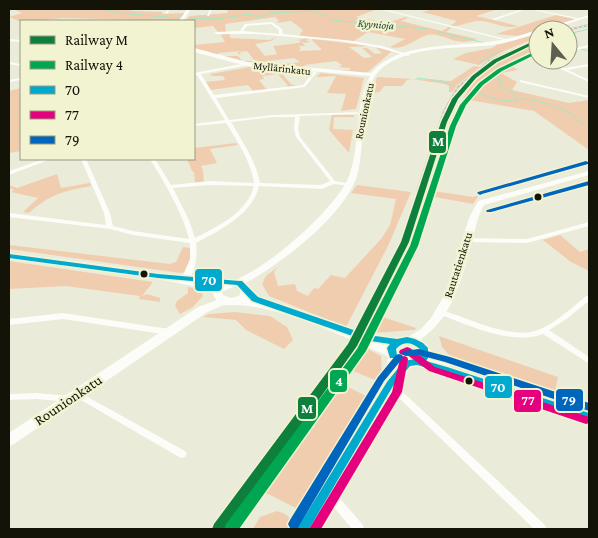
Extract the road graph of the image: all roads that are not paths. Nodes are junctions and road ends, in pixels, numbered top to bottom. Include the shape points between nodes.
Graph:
1 (169, 9) edge
2 (189, 9) edge
3 (211, 9) edge
4 (380, 9) edge
5 (525, 9) edge
6 (530, 9) edge
7 (167, 13) dead end
8 (208, 14) dead end
9 (589, 16) edge
10 (494, 19) dead end
11 (580, 19) junction
12 (181, 20) edge
13 (577, 20) edge
14 (241, 32) junction
15 (217, 34) dead end
16 (281, 35) junction
17 (528, 35) edge
18 (508, 40) junction
19 (195, 50) edge
20 (408, 54) junction
21 (247, 64) junction
22 (567, 70) edge
23 (315, 72) junction
24 (196, 73) edge
25 (373, 75) junction
26 (19, 79) edge
27 (9, 81) edge
28 (521, 81) dead end
29 (589, 81) edge
30 (589, 96) edge
31 (212, 98) junction
32 (362, 113) junction
33 (298, 114) junction
34 (226, 121) junction
35 (195, 125) edge
36 (45, 160) edge
37 (84, 160) edge
38 (154, 160) edge
39 (9, 173) edge
40 (589, 173) edge
41 (333, 182) junction
42 (349, 185) junction
43 (257, 186) junction
44 (170, 187) junction
45 (9, 215) edge
46 (589, 224) edge
47 (110, 227) junction
48 (467, 240) junction
49 (193, 242) junction
50 (9, 256) edge
51 (186, 280) junction
52 (244, 288) junction
53 (225, 294) junction
54 (589, 298) edge
55 (440, 312) junction
56 (9, 322) edge
57 (431, 326) junction
58 (543, 330) junction
59 (169, 332) junction
60 (412, 340) junction
61 (394, 350) junction
62 (418, 356) junction
63 (588, 360) dead end
64 (389, 386) junction
65 (73, 396) junction
66 (9, 397) edge
67 (589, 411) edge
68 (589, 417) edge
69 (9, 440) edge
70 (182, 454) dead end
71 (327, 491) junction
72 (303, 529) edge
73 (359, 529) edge
74 (541, 529) edge

1 - 7 street
2 - 12 main road
3 - 8 street
4 - 18 street
5 - 10 street
6 - 11 street
9 - 11 main road
11 - 13 main road
14 - 15 street
14 - 16 street
14 - 16 street via 246,25 272,23 281,30
16 - 20 street via 349,41
17 - 18 main road, Rounionkatu
18 - 20 main road, Rounionkatu
19 - 21 main road, Myllärinkatu
20 - 25 main road, Rounionkatu via 384,64
21 - 23 main road, Myllärinkatu
21 - 24 street
22 - 29 street
23 - 25 main road, Myllärinkatu
23 - 31 street via 304,86
24 - 31 street
25 - 32 main road, Rounionkatu
26 - 27 street
28 - 30 street
31 - 34 street
32 - 33 street
32 - 42 main road, Rounionkatu
33 - 34 street
33 - 41 street via 298,137
34 - 35 street
34 - 43 street via 253,168
36 - 39 street
37 - 47 street
38 - 44 street
40 - 48 main road, Rautatienkatu via 481,203
41 - 42 street
41 - 43 street via 322,187
42 - 52 main road, Rounionkatu via 311,231
43 - 44 street via 209,184
43 - 49 street via 236,215
44 - 49 street
45 - 47 street
46 - 48 street via 527,241
47 - 49 street
48 - 55 main road, Rautatienkatu via 454,286
49 - 51 street via 194,257
50 - 51 main road
51 - 53 main road
52 - 53 main road
52 - 53 main road, Rounionkatu via 243,298
52 - 61 main road via 255,299
53 - 59 main road, Rounionkatu
53 - 61 main road
54 - 58 street
55 - 57 main road, Rautatienkatu
55 - 58 street via 516,335 533,335
56 - 59 street via 63,316
57 - 60 main road, Rautatienkatu
57 - 62 main road, Rautatienkatu
58 - 63 street
59 - 65 main road, Rounionkatu
60 - 61 main road
60 - 62 main road
61 - 62 main road
61 - 64 main road, Rautatienkatu
62 - 64 main road, Rautatienkatu
62 - 67 main road
62 - 68 main road via 444,369
64 - 71 main road, Rautatienkatu
64 - 74 street
65 - 66 street
65 - 69 main road, Rounionkatu
65 - 70 street
71 - 72 main road, Rautatienkatu
71 - 73 street

